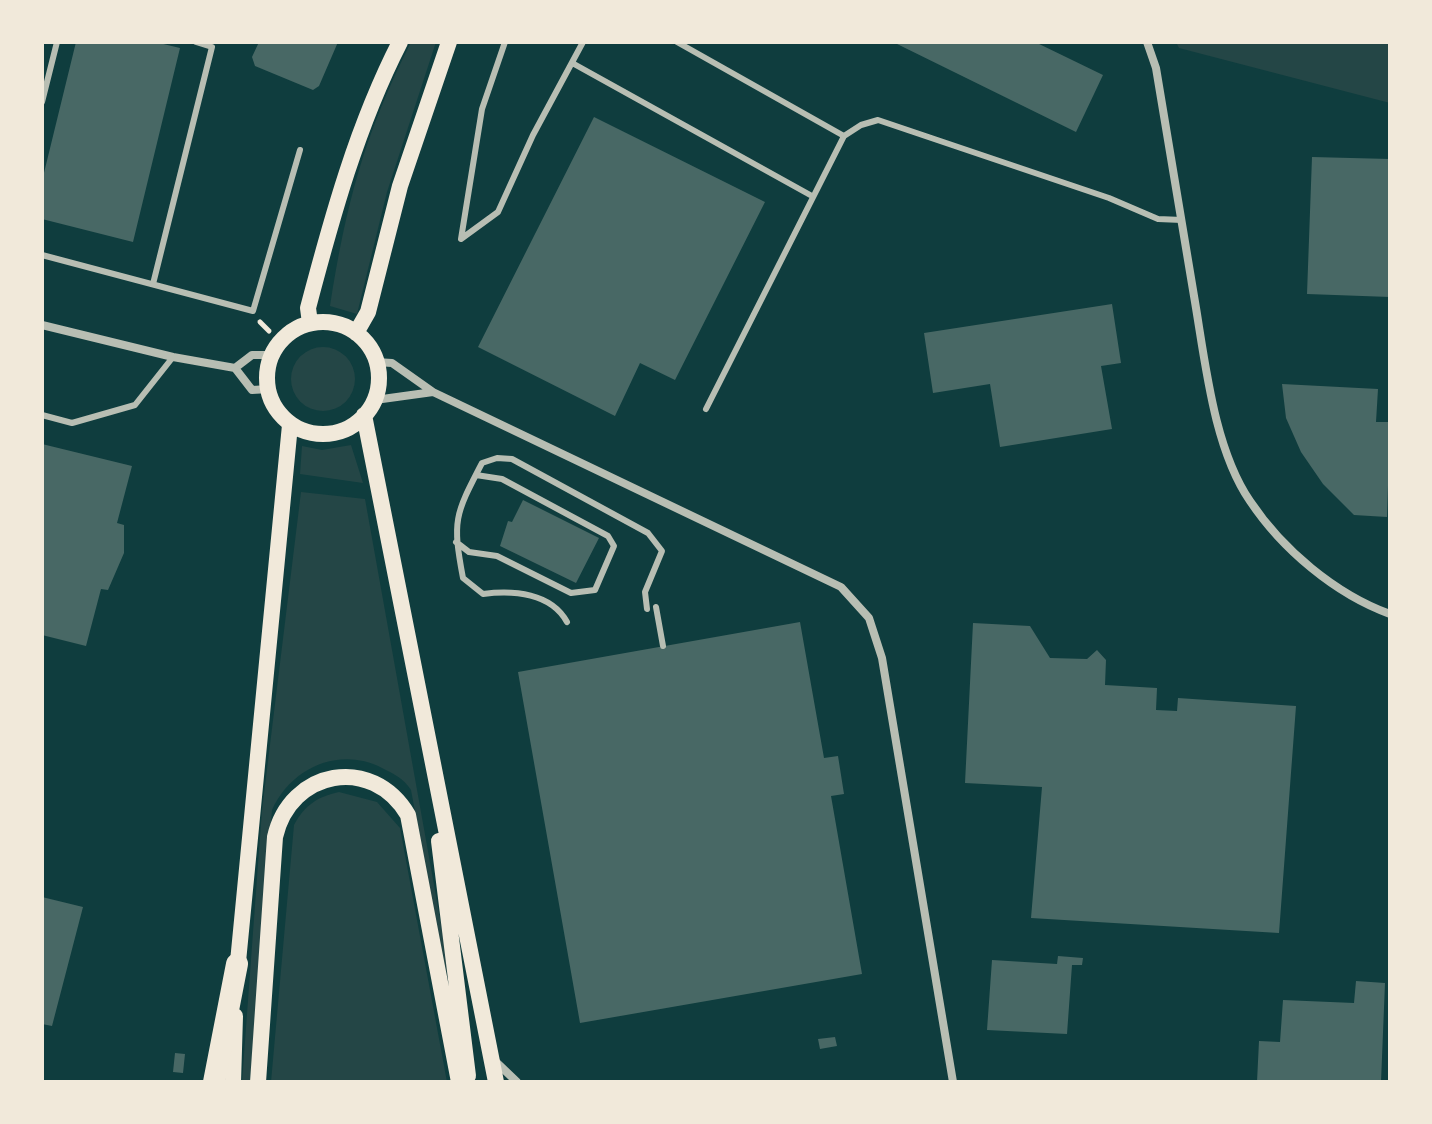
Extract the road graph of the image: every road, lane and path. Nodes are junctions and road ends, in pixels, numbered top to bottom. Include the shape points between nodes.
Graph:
1 (57, 42) edge
2 (196, 42) edge
3 (400, 42) edge
4 (449, 42) edge
5 (505, 42) edge
6 (583, 42) edge
7 (677, 42) edge
8 (1147, 42) edge
9 (574, 64) junction
10 (42, 102) edge
11 (844, 136) junction
12 (300, 150) dead end
13 (812, 196) junction
14 (1182, 220) junction
15 (42, 255) edge
16 (153, 284) junction
17 (310, 323) junction
18 (42, 325) edge
19 (356, 333) junction
20 (271, 355) junction
21 (173, 357) junction
22 (376, 362) junction
23 (235, 368) junction
24 (269, 389) junction
25 (433, 392) junction
26 (375, 400) junction
27 (706, 409) dead end
28 (42, 415) edge
29 (364, 415) junction
30 (290, 425) junction
31 (476, 475) junction
32 (456, 542) junction
33 (656, 607) dead end
34 (647, 609) dead end
35 (1390, 614) edge
36 (567, 622) dead end
37 (663, 646) dead end
38 (423, 710) junction
39 (237, 964) junction
40 (492, 1058) junction
41 (214, 1082) edge
42 (233, 1082) edge
43 (258, 1082) edge
44 (459, 1082) edge
45 (469, 1082) edge
46 (496, 1082) edge
47 (517, 1082) edge
48 (953, 1082) edge

1 - 10 lane
2 - 16 lane via 212,47
3 - 17 main road via 375,93 337,205 308,308
4 - 19 main road via 400,186 368,312
5 - 9 lane via 482,109 461,239 498,212 533,135
6 - 9 lane
7 - 11 lane
8 - 14 street
9 - 13 lane
11 - 13 lane
11 - 14 lane via 878,120 1158,219
12 - 16 lane via 253,311
13 - 27 lane
14 - 35 street via 1210,389 1226,448 1249,500 1328,582
15 - 16 lane
17 - 19 main road via 338,324
17 - 20 main road via 292,331
18 - 21 street
19 - 22 main road
20 - 23 street via 252,355
20 - 24 main road
21 - 23 street
21 - 28 lane via 135,405 72,423
22 - 25 street via 392,363
22 - 26 main road
23 - 24 street via 252,390
24 - 30 main road via 270,401
25 - 26 street
25 - 48 street via 841,587 869,618 882,658
26 - 29 main road
29 - 30 main road via 345,430 326,435
29 - 38 main road
30 - 39 main road
31 - 32 lane via 461,501
31 - 32 lane via 502,479 608,536 614,546 595,590 581,594 497,556 469,552
31 - 34 lane via 482,463 512,459 648,533 662,551 645,592
32 - 36 lane via 463,578 483,594 536,596 560,609
33 - 37 lane
38 - 40 main road
38 - 45 main road
39 - 41 highway
39 - 42 main road
40 - 46 main road
40 - 47 street
43 - 44 main road via 280,816 308,788 339,777 359,777 388,788 408,815

